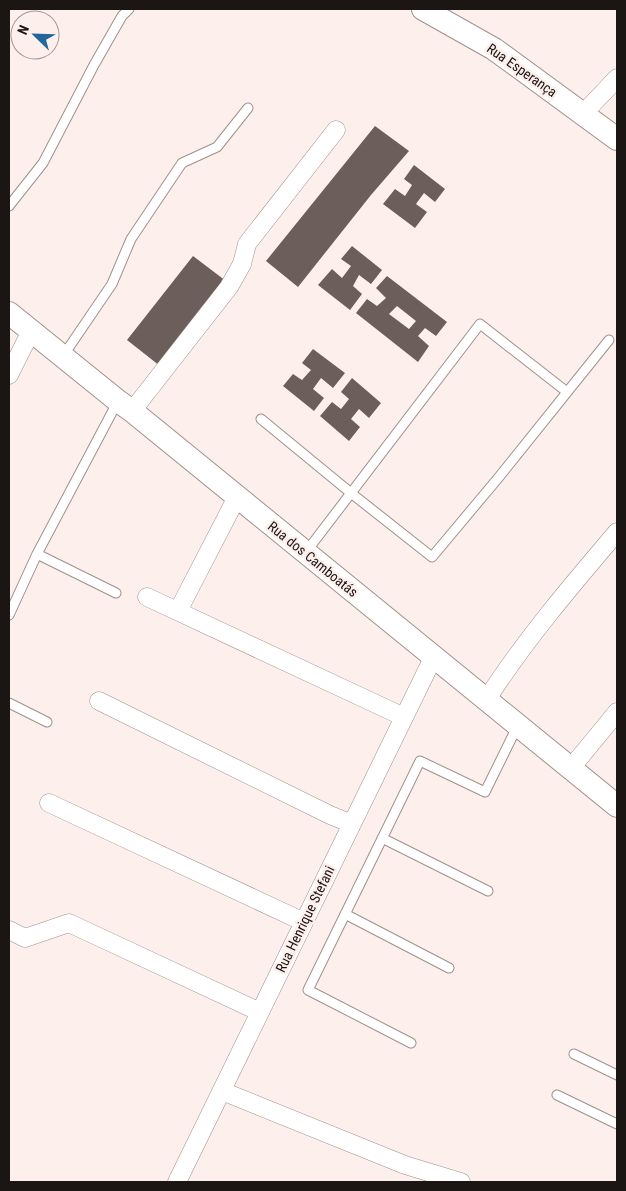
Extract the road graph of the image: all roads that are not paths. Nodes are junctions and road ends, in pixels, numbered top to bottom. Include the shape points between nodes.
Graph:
1 (128, 9) edge
2 (423, 9) edge
3 (449, 14) edge
4 (617, 78) edge
5 (248, 108) dead end
6 (584, 114) junction
7 (336, 130) dead end
8 (617, 139) edge
9 (9, 206) edge
10 (9, 313) edge
11 (31, 331) junction
12 (608, 340) dead end
13 (63, 357) junction
14 (9, 375) edge
15 (567, 392) junction
16 (125, 406) junction
17 (261, 419) dead end
18 (351, 493) junction
19 (237, 497) junction
20 (617, 532) edge
21 (306, 552) junction
22 (37, 554) junction
23 (116, 593) dead end
24 (147, 597) dead end
25 (178, 611) junction
26 (9, 615) edge
27 (434, 656) junction
28 (487, 699) junction
29 (99, 700) dead end
30 (9, 703) edge
31 (617, 712) edge
32 (404, 717) junction
33 (47, 722) dead end
34 (519, 725) junction
35 (571, 768) junction
36 (49, 803) dead end
37 (617, 806) edge
38 (352, 824) junction
39 (382, 838) junction
40 (488, 891) dead end
41 (345, 914) junction
42 (304, 922) junction
43 (9, 930) edge
44 (449, 968) dead end
45 (260, 1012) junction
46 (410, 1043) dead end
47 (574, 1054) dead end
48 (617, 1075) edge
49 (222, 1091) junction
50 (557, 1095) dead end
51 (617, 1124) edge
52 (177, 1182) edge
53 (461, 1182) edge

1 - 9 lane via 42,163
2 - 3 street, Rua Esperança
3 - 6 street, Rua Esperança
4 - 6 street
5 - 13 lane via 217,147 182,164 131,239 112,284
6 - 8 street, Rua Esperança
7 - 16 street via 247,244 242,264 230,287
10 - 11 street, Rua dos Camboatás
11 - 13 street, Rua dos Camboatás
11 - 14 street
12 - 15 lane
13 - 16 street, Rua dos Camboatás
15 - 18 lane via 432,557
15 - 18 lane via 480,324
16 - 19 street, Rua dos Camboatás
16 - 22 lane
17 - 18 lane
18 - 21 lane
19 - 21 street, Rua dos Camboatás
19 - 25 street
20 - 28 street via 503,674
21 - 27 street, Rua dos Camboatás
22 - 23 lane
22 - 26 lane
24 - 25 street
25 - 32 street
27 - 28 street, Rua dos Camboatás
27 - 32 street, Rua Henrique Stefani
28 - 34 street, Rua dos Camboatás
29 - 38 street
30 - 33 lane
31 - 35 street
32 - 38 street, Rua Henrique Stefani
34 - 35 street, Rua dos Camboatás
34 - 39 lane via 485,792 420,761
35 - 37 street, Rua dos Camboatás
36 - 42 street
38 - 42 street, Rua Henrique Stefani
39 - 40 lane
39 - 41 lane
41 - 44 lane
41 - 46 lane via 308,990
42 - 45 street, Rua Henrique Stefani
43 - 45 street via 25,938 69,923
45 - 49 street, Rua Henrique Stefani
47 - 48 lane
49 - 52 street, Rua Henrique Stefani
49 - 53 street via 405,1165
50 - 51 lane

